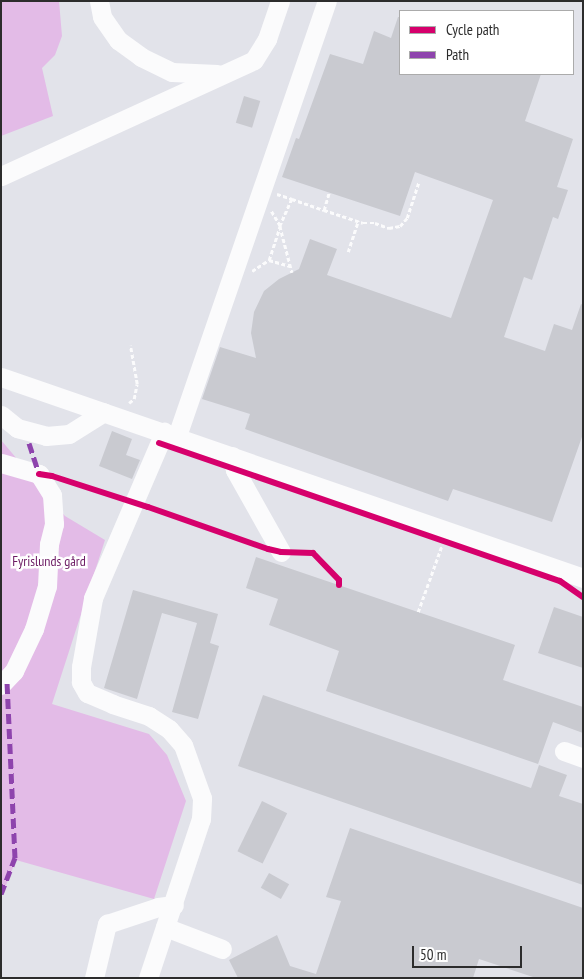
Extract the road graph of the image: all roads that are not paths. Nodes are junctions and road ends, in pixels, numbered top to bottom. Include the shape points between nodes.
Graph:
1 (98, 1) edge
2 (280, 1) edge
3 (327, 1) edge
4 (221, 74) junction
5 (1, 176) edge
6 (1, 377) edge
7 (104, 412) junction
8 (1, 415) edge
9 (170, 434) junction
10 (232, 456) junction
11 (1, 463) edge
12 (281, 552) dead end
13 (583, 578) edge
14 (1, 685) edge
15 (564, 752) dead end
16 (583, 758) edge
17 (174, 906) junction
18 (165, 927) junction
19 (222, 949) dead end
20 (154, 975) edge
21 (94, 978) edge

1 - 4 lane via 102,16 118,40 140,57 172,72
2 - 4 lane via 267,39 254,60
3 - 9 lane via 262,191
4 - 5 lane
6 - 7 lane
7 - 8 lane via 69,434 46,436 17,428
7 - 9 lane
9 - 10 lane
9 - 17 lane via 93,598 83,646 81,682 88,693 149,716 169,729 183,745 202,798 201,819
10 - 12 lane via 235,470
10 - 13 lane
11 - 14 lane via 39,474 52,494 54,524 49,544 47,586 34,628 14,671
15 - 16 lane
17 - 18 lane
17 - 21 lane via 158,907 107,924
18 - 19 lane
18 - 20 lane

